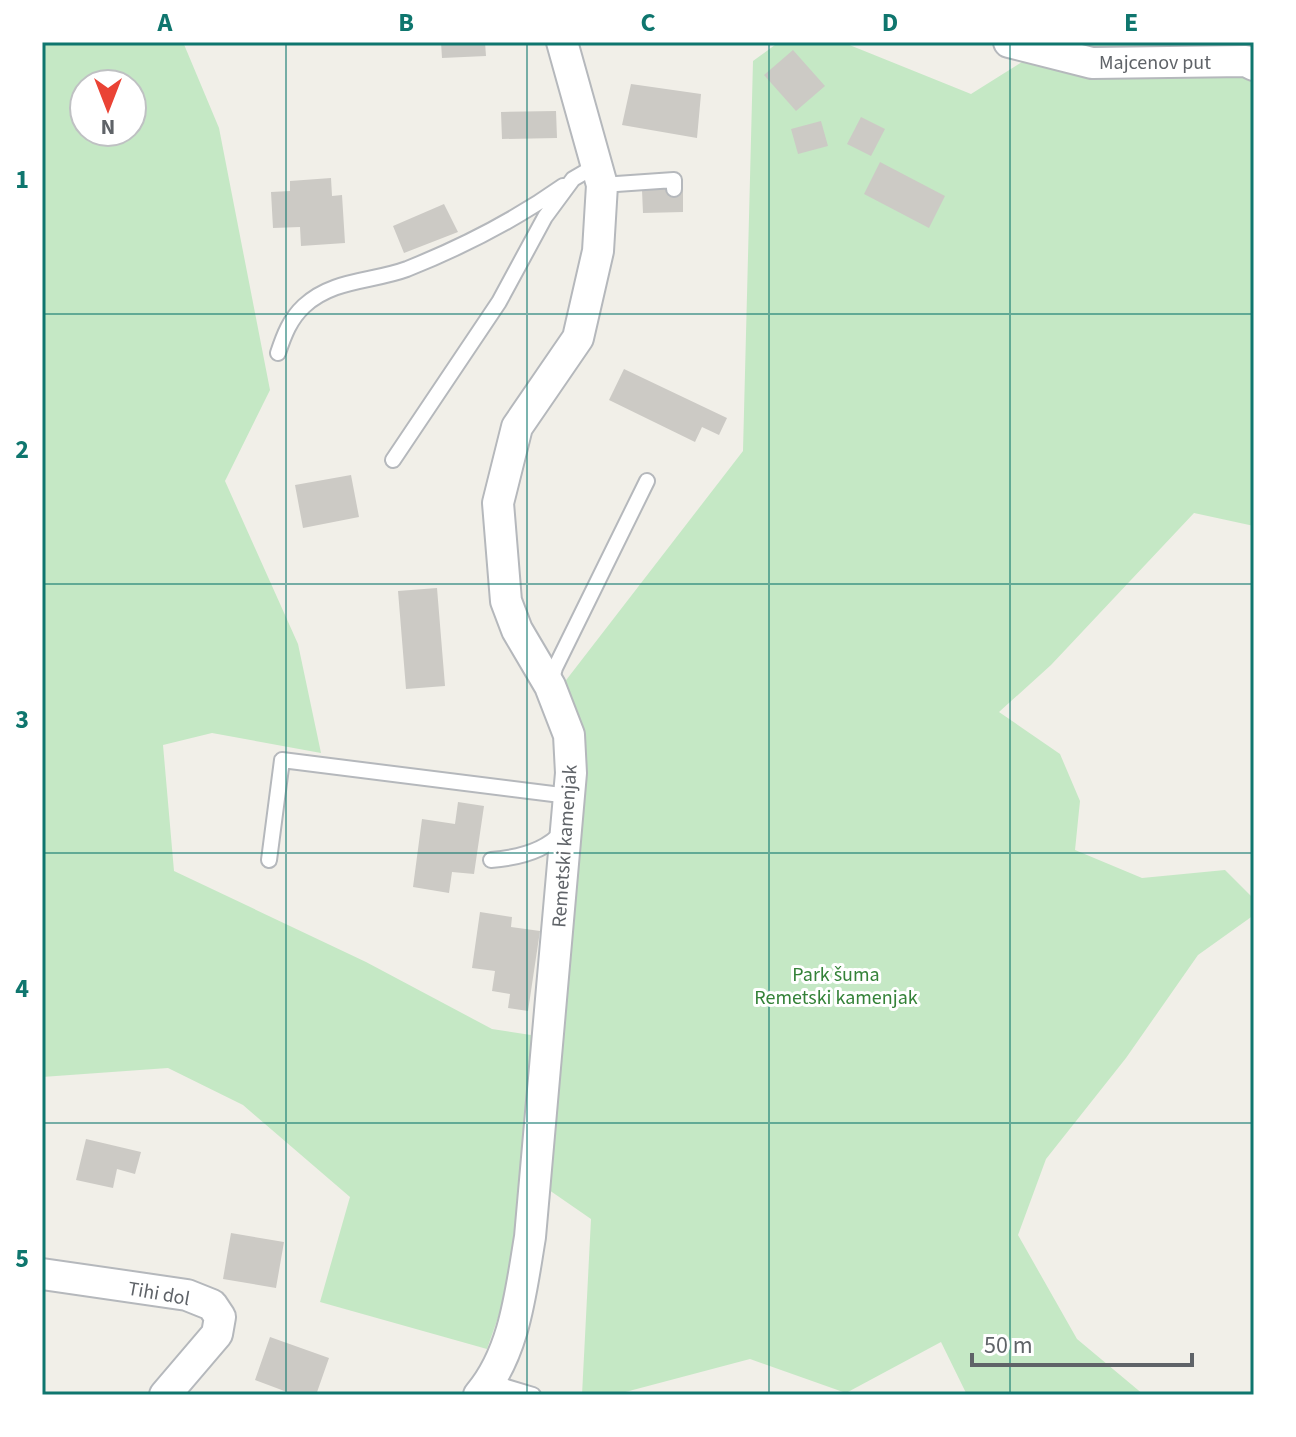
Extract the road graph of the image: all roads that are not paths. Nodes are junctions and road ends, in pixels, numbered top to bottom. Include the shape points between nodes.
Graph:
1 (562, 42) edge
2 (1010, 42) edge
3 (1254, 65) edge
4 (591, 176) junction
5 (674, 189) dead end
6 (278, 353) dead end
7 (393, 460) dead end
8 (647, 481) dead end
9 (550, 686) junction
10 (569, 796) junction
11 (566, 827) junction
12 (269, 860) dead end
13 (491, 860) dead end
14 (42, 1274) edge
15 (484, 1388) edge
16 (165, 1395) edge
17 (533, 1395) edge

1 - 4 street, Remetski kamenjak
2 - 3 street, Majcenov put via 1092,63
4 - 5 lane via 674,180
4 - 6 lane via 404,270 332,287 305,305 286,329
4 - 7 lane via 545,217 499,302
4 - 9 street, Remetski kamenjak via 598,251 578,338 517,427 498,503 506,601
8 - 9 lane
9 - 10 street, Remetski kamenjak via 569,735
10 - 11 street, Remetski kamenjak
10 - 12 lane via 282,760
11 - 13 lane via 551,845
11 - 15 street, Remetski kamenjak via 530,1237 507,1345
14 - 16 street, Tihi dol via 187,1295 212,1305 220,1317 217,1334
15 - 17 lane

